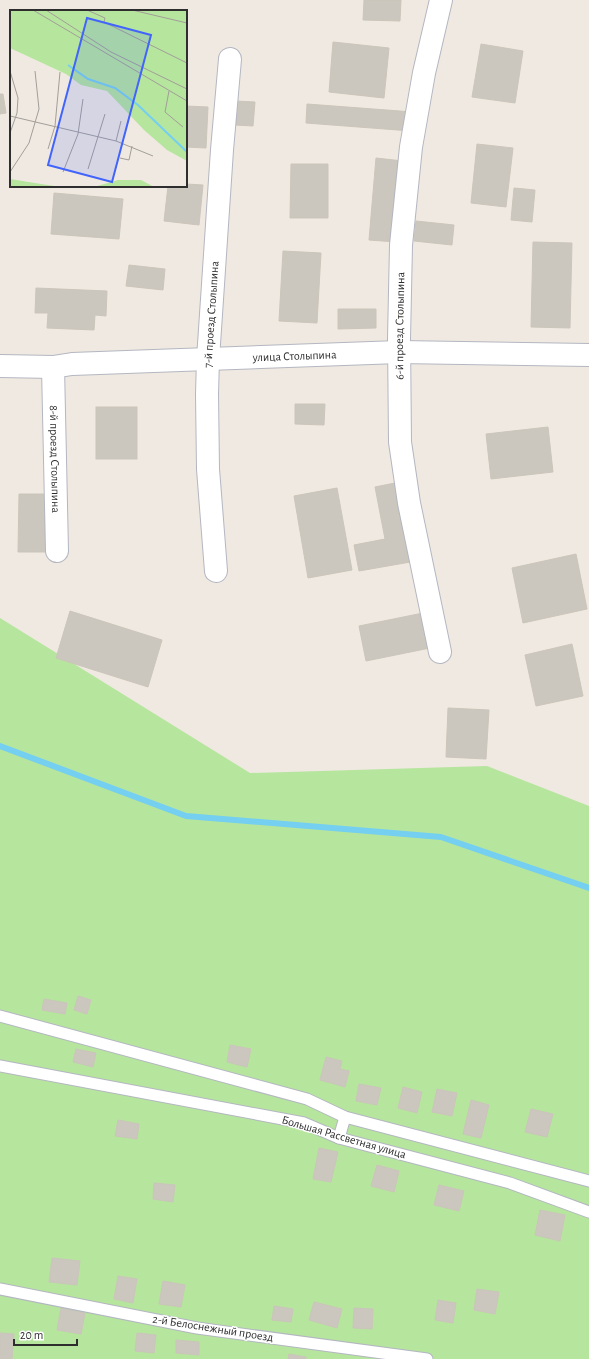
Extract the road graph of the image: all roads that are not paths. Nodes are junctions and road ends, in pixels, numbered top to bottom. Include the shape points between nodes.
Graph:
1 (441, 0) edge
2 (230, 59) dead end
3 (399, 352) junction
4 (589, 355) edge
5 (208, 358) junction
6 (0, 366) edge
7 (53, 367) junction
8 (58, 551) dead end
9 (216, 570) dead end
10 (440, 652) dead end
11 (0, 1016) edge
12 (0, 1066) edge
13 (345, 1117) junction
14 (339, 1138) junction
15 (589, 1181) edge
16 (589, 1212) edge
17 (0, 1289) edge
18 (427, 1359) edge

1 - 3 street, 6-й проезд Столыпина via 424,73 411,147 401,245
2 - 5 street, 7-й проезд Столыпина
3 - 4 street, улица Столыпина
3 - 5 street, улица Столыпина
3 - 10 street, 6-й проезд Столыпина via 400,442 409,503
5 - 7 street, улица Столыпина
5 - 9 street, 7-й проезд Столыпина via 208,468
6 - 7 street, улица Столыпина
7 - 8 street, 8-й проезд Столыпина
11 - 13 lane via 307,1099
12 - 14 lane, Большая Рассветная улица via 304,1123
13 - 14 lane
13 - 15 lane
14 - 16 lane, Большая Рассветная улица via 510,1183
17 - 18 lane, 2-й Белоснежный проезд via 197,1328

